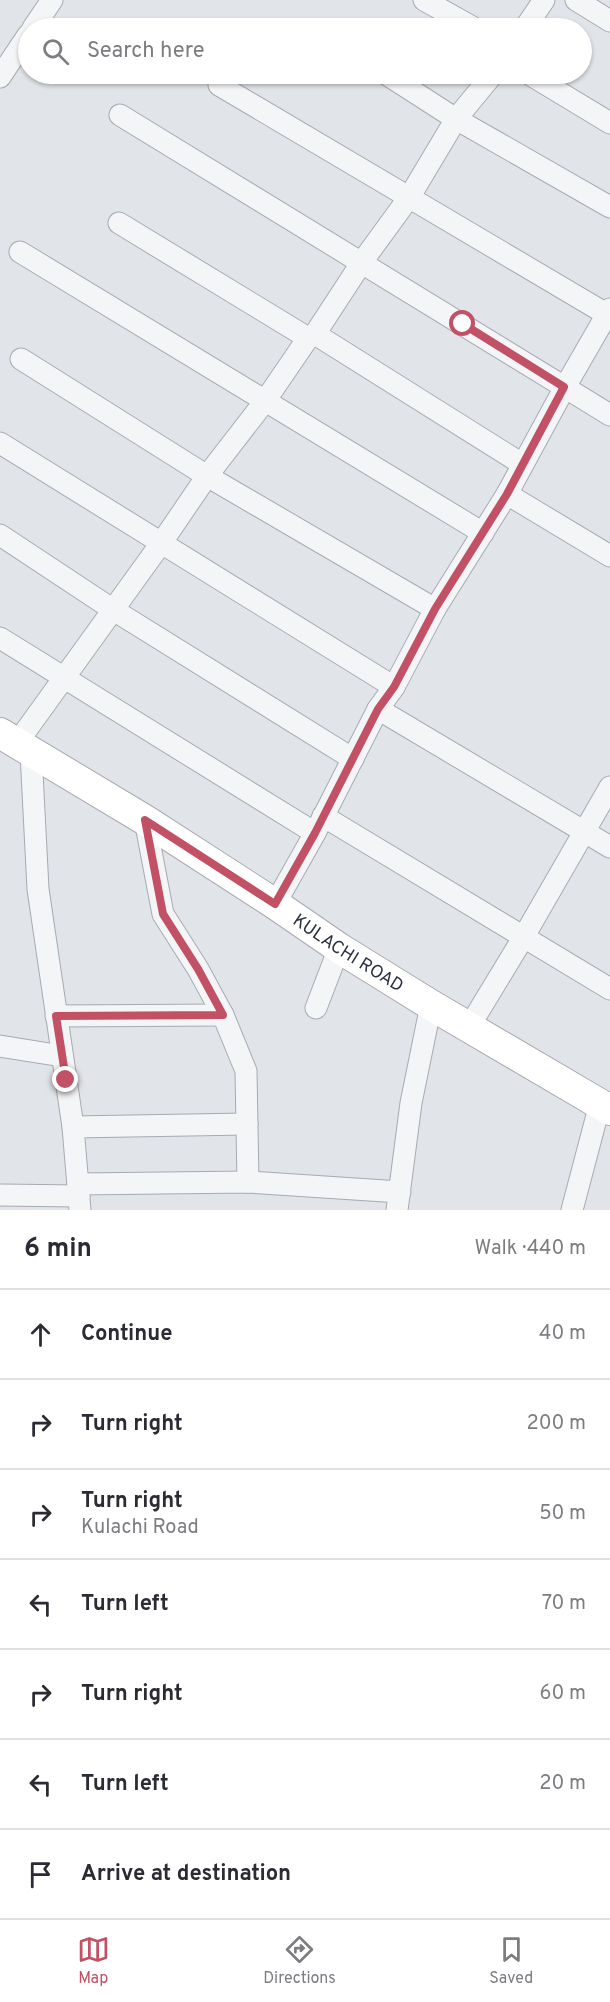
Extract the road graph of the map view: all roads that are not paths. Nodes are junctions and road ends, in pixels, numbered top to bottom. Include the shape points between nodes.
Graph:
1 (424, 0) edge
2 (544, 0) edge
3 (576, 0) edge
4 (46, 2) edge
5 (38, 18) edge
6 (456, 18) edge
7 (532, 18) edge
8 (610, 21) edge
9 (18, 50) edge
10 (0, 76) edge
11 (402, 84) edge
12 (485, 84) edge
13 (546, 84) edge
14 (219, 85) dead end
15 (120, 115) dead end
16 (456, 119) junction
17 (610, 123) edge
18 (410, 196) junction
19 (610, 207) edge
20 (119, 223) dead end
21 (20, 252) dead end
22 (362, 262) junction
23 (609, 312) edge
24 (311, 336) junction
25 (21, 359) dead end
26 (564, 387) junction
27 (265, 401) junction
28 (610, 415) edge
29 (0, 443) edge
30 (522, 464) junction
31 (207, 476) junction
32 (507, 494) junction
33 (483, 533) junction
34 (0, 535) edge
35 (162, 542) junction
36 (610, 556) edge
37 (112, 609) junction
38 (435, 609) junction
39 (0, 638) edge
40 (64, 678) junction
41 (394, 687) junction
42 (378, 709) junction
43 (16, 743) edge
44 (353, 759) junction
45 (610, 787) edge
46 (145, 820) junction
47 (319, 825) junction
48 (584, 832) junction
49 (610, 847) edge
50 (275, 904) junction
51 (523, 938) junction
52 (339, 948) junction
53 (610, 988) edge
54 (431, 1005) junction
55 (316, 1008) dead end
56 (223, 1015) junction
57 (56, 1016) junction
58 (469, 1027) junction
59 (0, 1046) edge
60 (62, 1056) junction
61 (605, 1107) edge
62 (247, 1124) junction
63 (73, 1127) junction
64 (248, 1182) junction
65 (0, 1195) edge
66 (79, 1197) edge
67 (399, 1201) edge
68 (572, 1210) edge

1 - 6 street
2 - 7 street
3 - 8 street
4 - 5 street
9 - 10 street
11 - 16 street
12 - 16 street
13 - 17 street
14 - 18 street
15 - 22 street
16 - 18 street
16 - 19 street
18 - 22 street
18 - 23 street
20 - 24 street
21 - 27 street
22 - 24 street
22 - 26 street
23 - 26 street
24 - 27 street
24 - 30 street
25 - 31 street
26 - 28 street
26 - 30 street
27 - 31 street
27 - 33 street
29 - 35 street
30 - 32 street
31 - 35 street
31 - 38 street
32 - 33 street
32 - 36 street
33 - 38 street
34 - 37 street
35 - 37 street
35 - 41 street
37 - 40 street
37 - 44 street
38 - 41 street
39 - 40 street
40 - 43 street
40 - 47 street
41 - 42 street
42 - 44 street
42 - 48 street
43 - 46 street, KULACHI ROAD
43 - 57 street
44 - 47 street
45 - 48 street
46 - 50 street, KULACHI ROAD
46 - 56 street via 163,914
47 - 50 street
47 - 51 street
48 - 49 street
48 - 51 street
50 - 52 street, KULACHI ROAD
51 - 53 street
51 - 58 street
52 - 54 street, KULACHI ROAD
52 - 55 street
54 - 58 street, KULACHI ROAD
54 - 67 street via 411,1103
56 - 57 street
56 - 62 street via 246,1071
57 - 60 street
58 - 61 street, KULACHI ROAD
59 - 60 street
60 - 63 street
61 - 68 street
62 - 63 street
62 - 64 street
63 - 66 street
64 - 66 street
64 - 67 street
65 - 66 street

